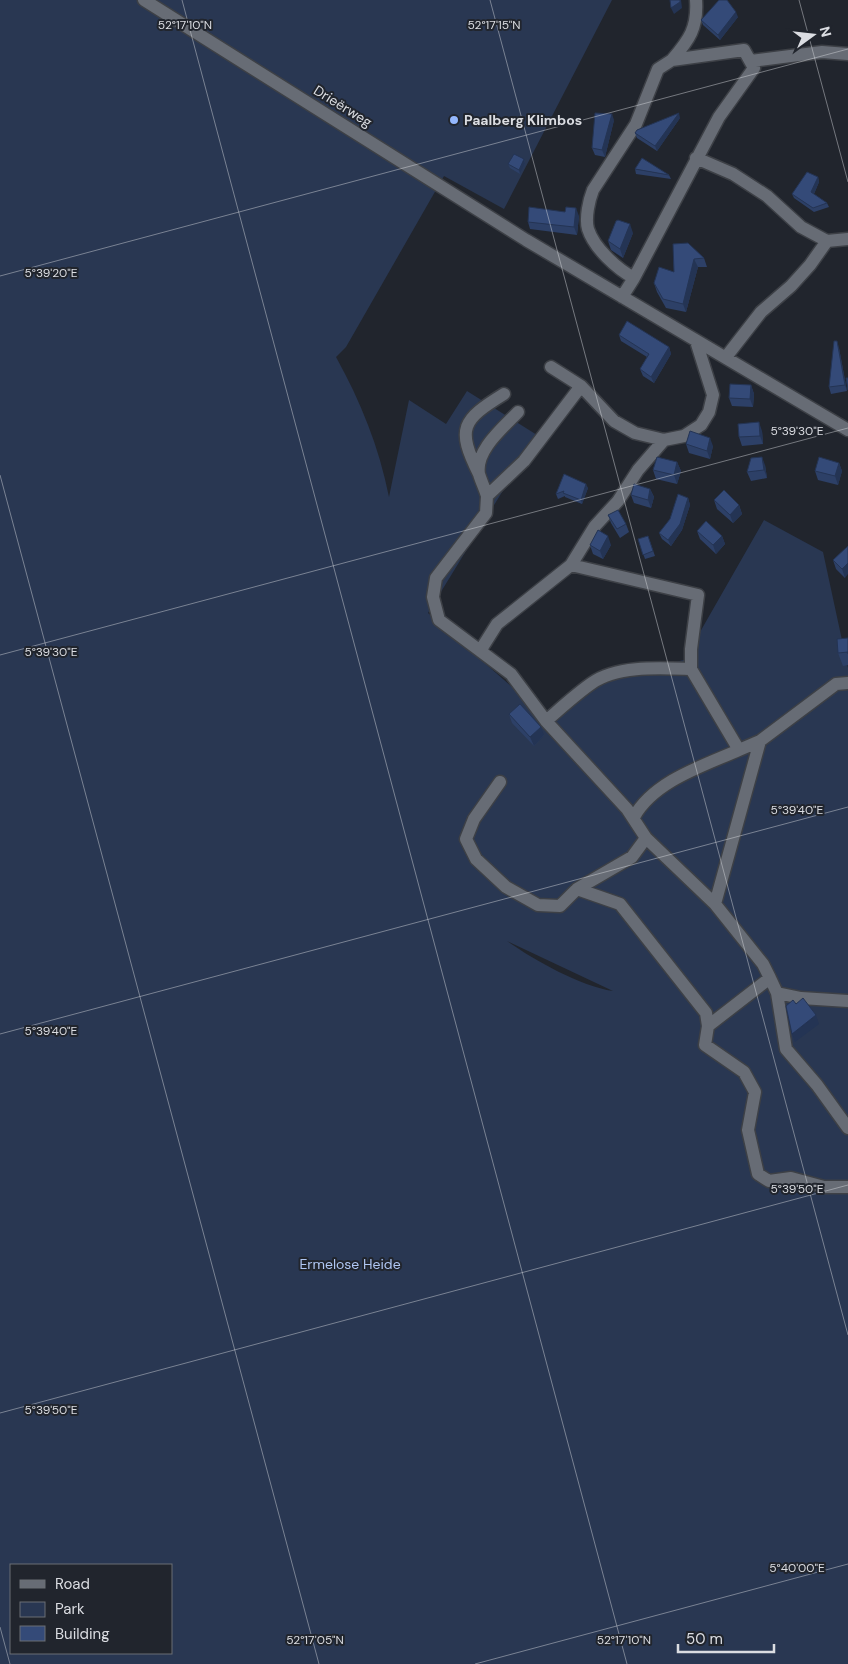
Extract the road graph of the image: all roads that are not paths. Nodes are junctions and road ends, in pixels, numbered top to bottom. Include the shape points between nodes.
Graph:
1 (144, 0) edge
2 (696, 0) edge
3 (848, 54) edge
4 (672, 60) junction
5 (751, 61) junction
6 (696, 158) junction
7 (848, 239) edge
8 (827, 241) junction
9 (634, 278) junction
10 (622, 297) junction
11 (696, 341) junction
12 (726, 357) junction
13 (550, 367) dead end
14 (581, 386) junction
15 (504, 394) dead end
16 (518, 412) dead end
17 (848, 430) edge
18 (664, 440) junction
19 (480, 474) junction
20 (488, 496) junction
21 (571, 565) junction
22 (480, 651) junction
23 (691, 670) junction
24 (848, 683) edge
25 (546, 721) junction
26 (760, 742) junction
27 (739, 750) junction
28 (500, 782) dead end
29 (634, 817) junction
30 (646, 838) junction
31 (577, 889) junction
32 (714, 904) junction
33 (770, 978) junction
34 (777, 992) junction
35 (848, 1000) edge
36 (708, 1026) junction
37 (848, 1128) edge
38 (848, 1187) edge

1 - 10 street, Drieërweg
2 - 4 street via 697,14 690,38
3 - 5 street via 822,52
4 - 5 street via 744,50
4 - 9 street via 658,69 636,124 589,201 588,229 618,269
5 - 6 street via 754,68 719,117
6 - 8 street via 733,174 767,196 801,227
6 - 9 street
7 - 8 street
8 - 12 street via 791,286 761,312
9 - 10 street
10 - 11 street, Drieërweg
11 - 12 street, Drieërweg
11 - 18 street via 713,395 709,412 701,425 684,436
12 - 17 street, Drieërweg
13 - 14 street
14 - 18 street via 614,422 635,433
14 - 20 street via 524,461
15 - 19 street via 478,410 467,425 465,440
16 - 19 street via 490,443 479,464
18 - 21 street via 638,470 618,501 594,526
19 - 20 street
20 - 22 street via 486,513 436,578 433,597 439,620
21 - 22 street via 497,624
21 - 23 street via 698,595
22 - 25 street via 511,674
23 - 25 street via 650,667 593,682
23 - 27 street
24 - 26 street via 836,684
25 - 29 street
26 - 27 street
26 - 32 street
27 - 29 street via 693,770 655,792
28 - 31 street via 474,819 466,838 476,860 506,887 538,905 560,906
29 - 30 street
30 - 31 street via 632,857
30 - 32 street
31 - 36 street via 620,904 706,1013
32 - 33 street
33 - 34 street
33 - 36 street
34 - 35 street via 801,998
34 - 37 street via 786,1049 817,1084
36 - 38 street via 705,1044 744,1072 754,1092 748,1130 758,1174 769,1181 792,1178 824,1187

